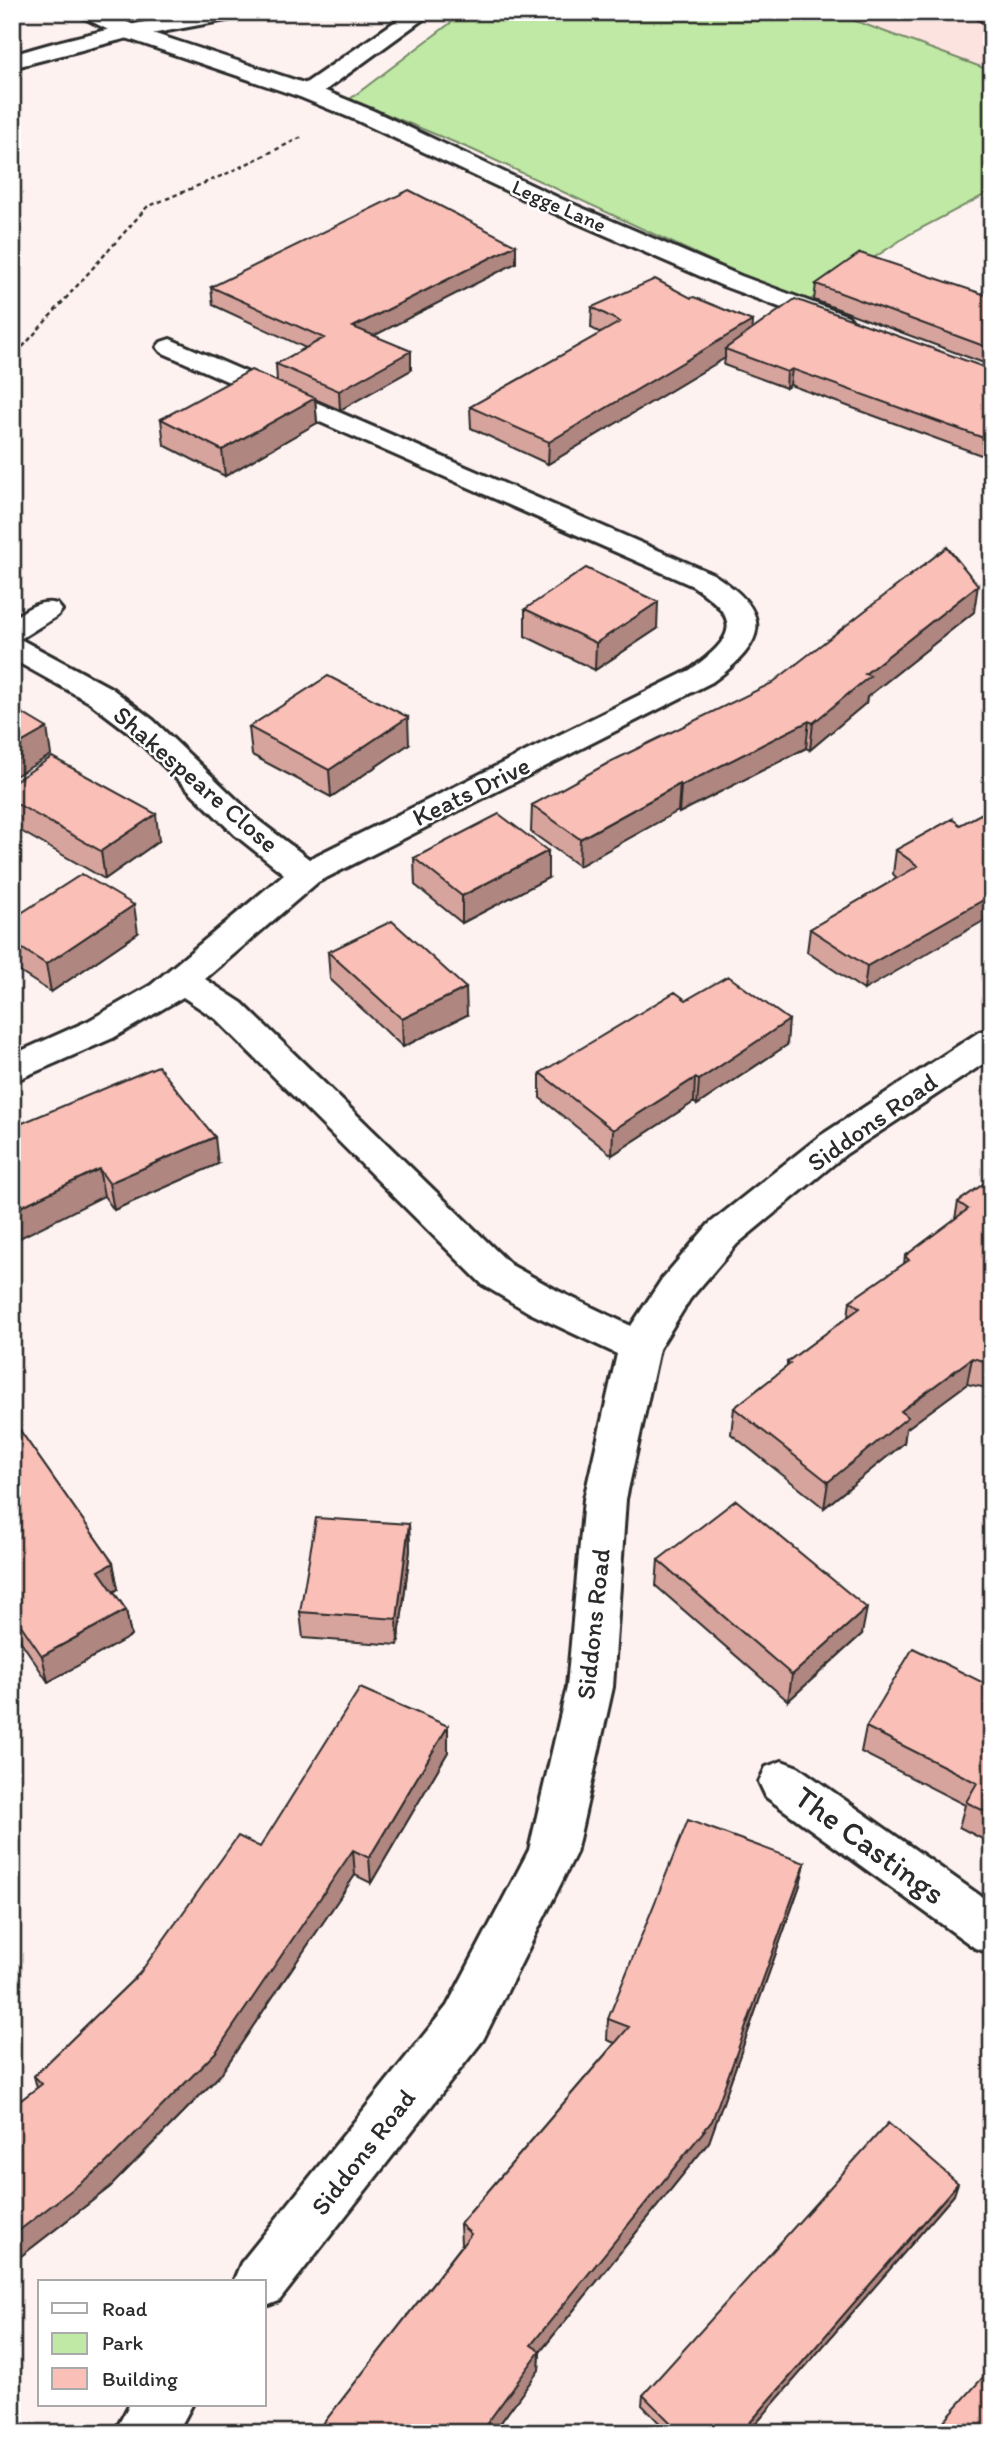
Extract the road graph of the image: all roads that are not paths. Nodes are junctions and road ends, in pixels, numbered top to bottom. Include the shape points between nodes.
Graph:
1 (88, 12) edge
2 (237, 12) edge
3 (423, 12) edge
4 (128, 31) junction
5 (12, 62) edge
6 (307, 92) junction
7 (862, 330) edge
8 (228, 343) dead end
9 (170, 347) dead end
10 (200, 360) junction
11 (47, 610) dead end
12 (12, 632) edge
13 (12, 646) edge
14 (306, 874) junction
15 (182, 979) junction
16 (992, 1041) edge
17 (12, 1070) edge
18 (639, 1347) junction
19 (782, 1782) dead end
20 (992, 1933) edge
21 (262, 2280) edge
22 (163, 2406) edge
23 (142, 2433) edge

1 - 4 street, Legge Lane
2 - 4 street
3 - 6 street
4 - 5 street
4 - 6 street, Legge Lane
6 - 7 street, Legge Lane via 732,281
8 - 10 street
9 - 10 street, Keats Drive
10 - 14 street, Keats Drive via 703,580 736,603 743,617 743,632 735,647 701,676
11 - 12 street
13 - 14 street, Shakespeare Close via 100,695 142,727 247,828
14 - 15 street, Keats Drive
15 - 17 street, Keats Drive via 136,1012
15 - 18 street via 229,1011 497,1275
16 - 18 street, Siddons Road via 833,1145 723,1234 676,1289
18 - 21 street, Siddons Road via 605,1499 590,1686 552,1853 465,2023
19 - 20 street, The Castings
22 - 23 street

